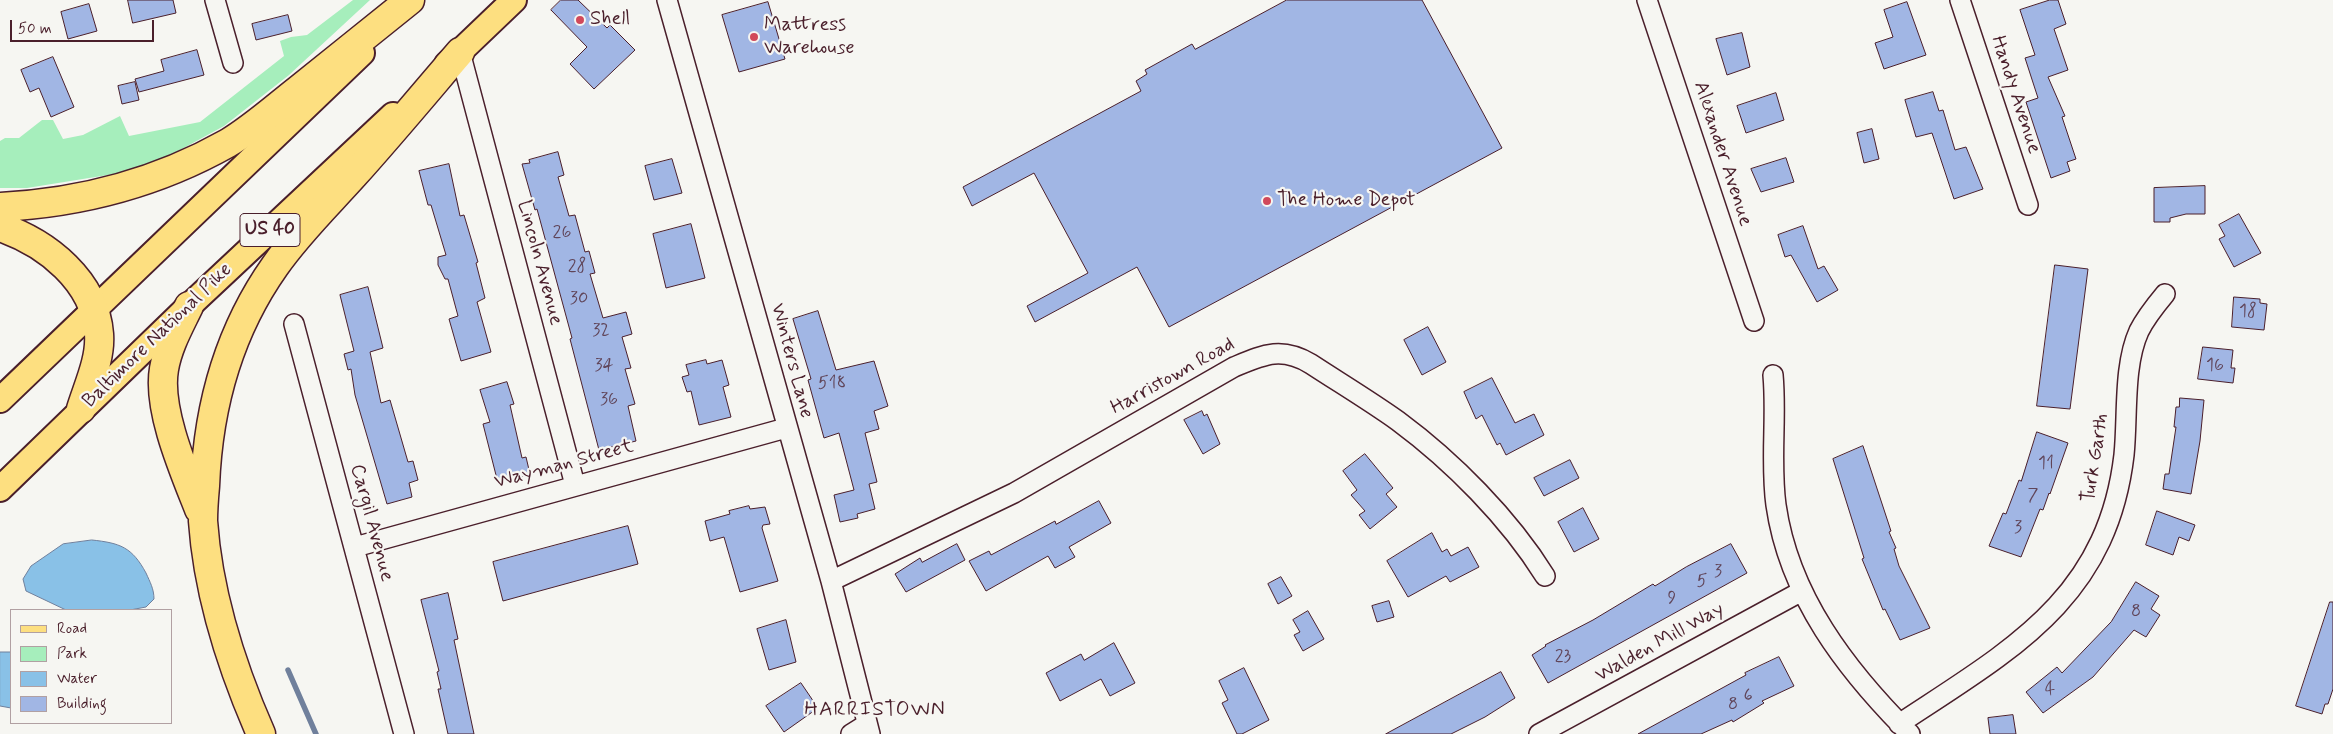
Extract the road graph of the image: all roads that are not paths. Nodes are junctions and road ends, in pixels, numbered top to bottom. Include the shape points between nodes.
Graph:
1 (214, 0) edge
2 (410, 0) edge
3 (417, 0) edge
4 (514, 0) edge
5 (667, 0) edge
6 (1647, 0) edge
7 (1960, 0) edge
8 (460, 52) junction
9 (233, 63) dead end
10 (2028, 205) dead end
11 (0, 207) edge
12 (0, 227) edge
13 (2165, 294) dead end
14 (189, 306) junction
15 (93, 311) junction
16 (1754, 322) dead end
17 (294, 324) dead end
18 (1773, 375) dead end
19 (0, 400) edge
20 (81, 409) junction
21 (786, 428) junction
22 (575, 485) junction
23 (0, 490) edge
24 (203, 520) junction
25 (355, 547) junction
26 (1545, 576) dead end
27 (831, 581) junction
28 (1802, 591) junction
29 (869, 729) edge
30 (1904, 729) edge
31 (261, 734) edge
32 (404, 734) edge
33 (851, 734) edge
34 (1539, 734) edge

1 - 9 street
2 - 11 highway via 228,142 176,168 119,189 66,201
3 - 15 main road
4 - 8 main road, Baltimore National Pike / US 40
5 - 21 street, Winters Lane
6 - 16 street, Alexander Avenue
7 - 10 street, Handy Avenue
8 - 14 main road, Baltimore National Pike / US 40
8 - 22 street, Lincoln Avenue
8 - 24 highway via 305,228 274,267 251,305 217,391 208,444
12 - 15 highway via 13,231 66,265 83,286
13 - 30 street, Turk Garth via 2150,311 2131,357 2124,456 2118,489 2105,529 2087,565 2046,619
14 - 20 main road, Baltimore National Pike / US 40
14 - 24 highway via 170,346 163,394
15 - 19 main road
15 - 20 highway via 99,334 97,359
17 - 25 street, Cargil Avenue
18 - 28 street via 1776,504 1789,560
20 - 23 main road, Baltimore National Pike / US 40
21 - 22 street, Wayman Street
21 - 27 street, Winters Lane
22 - 25 street, Wayman Street
24 - 31 highway via 218,606
25 - 32 street, Cargil Avenue
26 - 27 street, Harristown Road via 1481,495 1435,450 1298,356 1272,353 1234,367 1014,493
27 - 29 street, Winters Lane
28 - 30 street via 1842,657
28 - 34 street, Walden Mill Way
29 - 33 street

